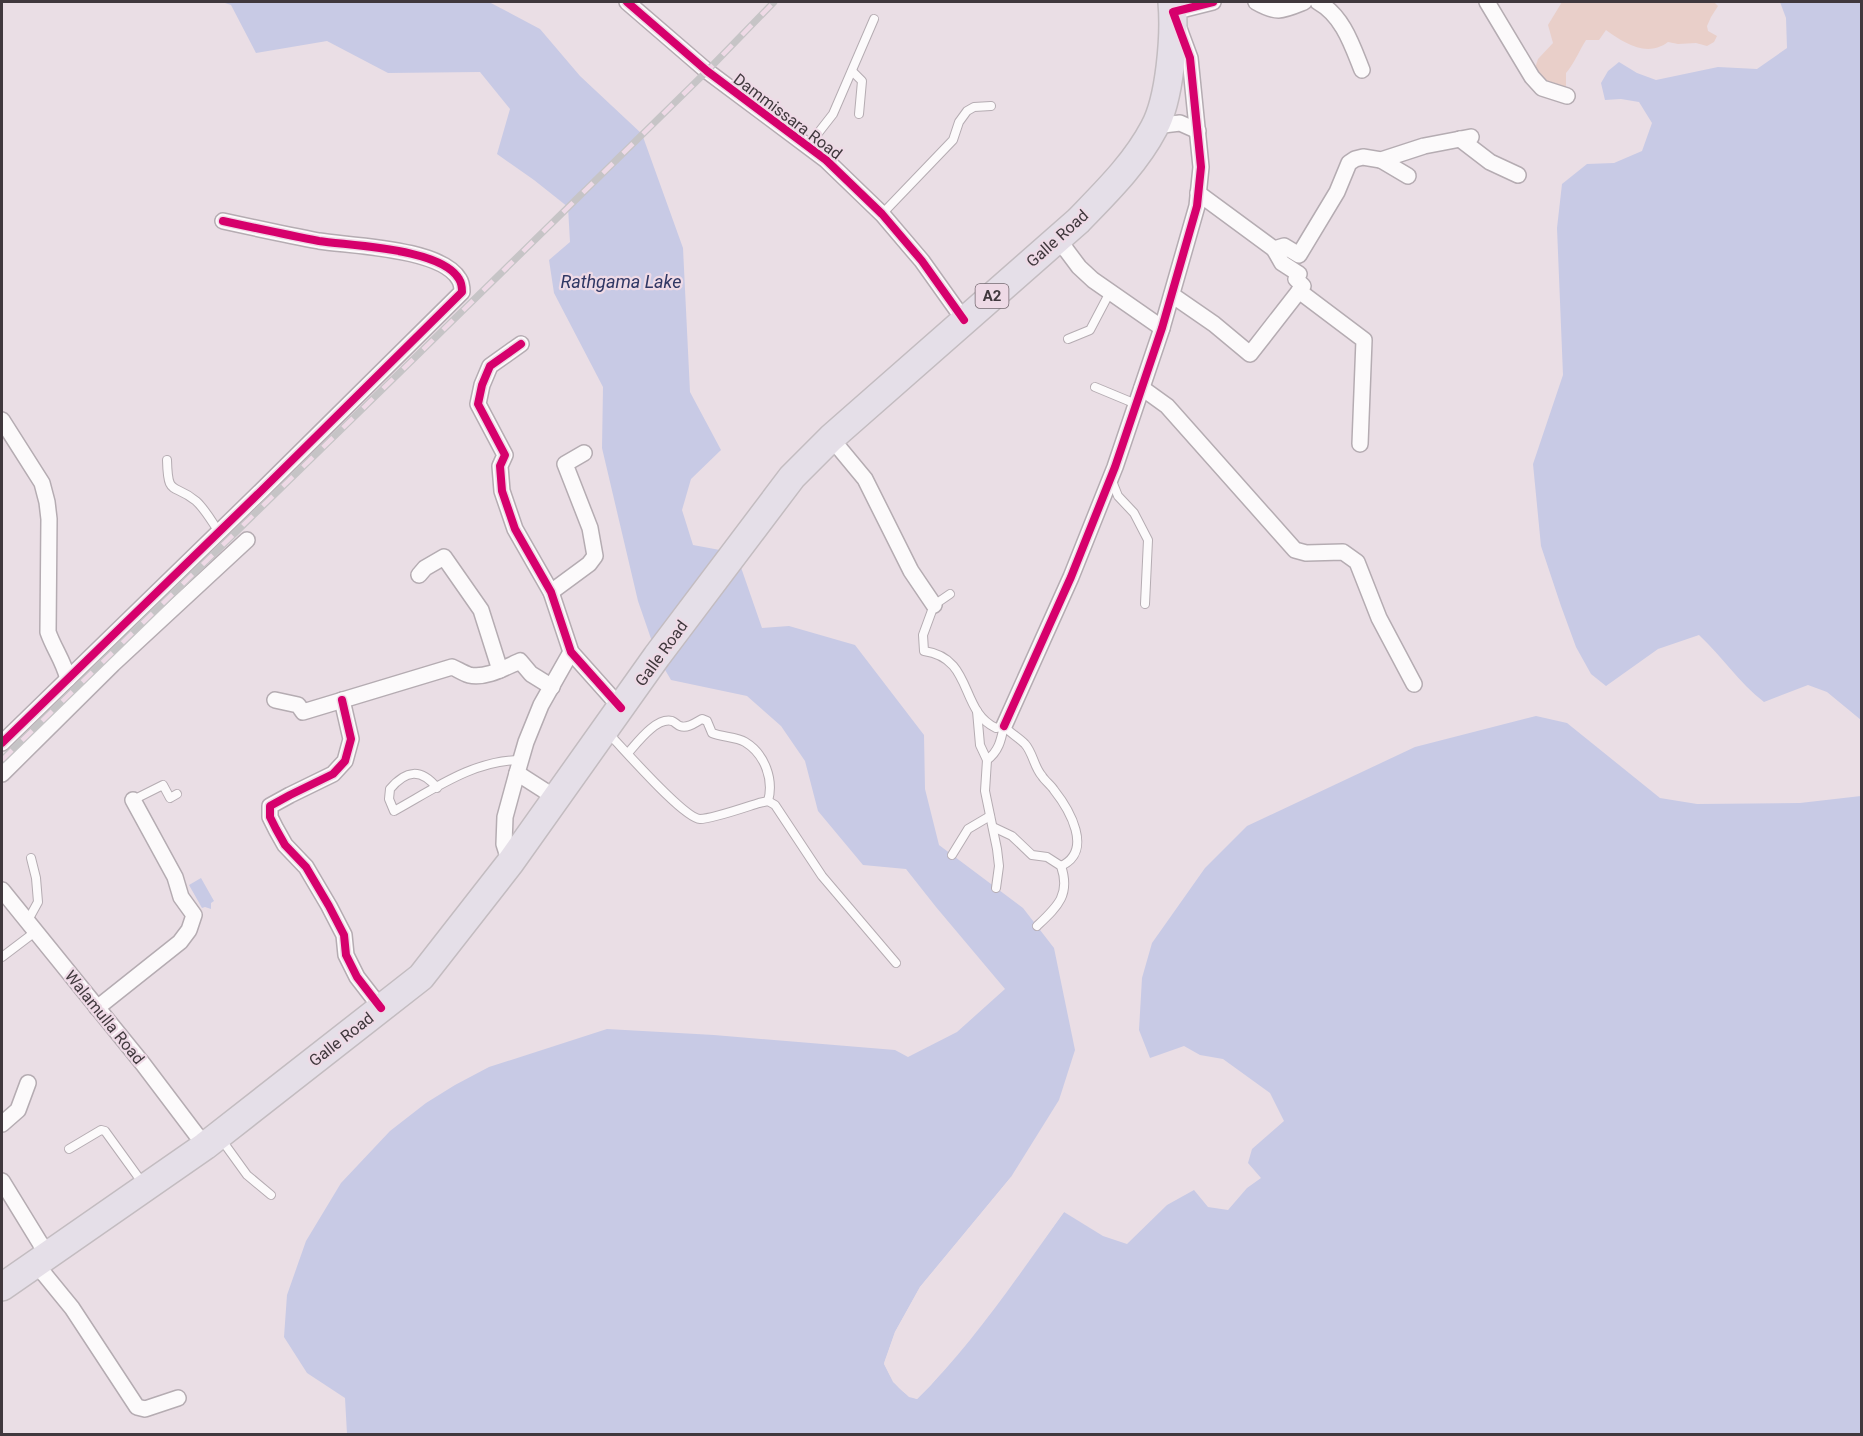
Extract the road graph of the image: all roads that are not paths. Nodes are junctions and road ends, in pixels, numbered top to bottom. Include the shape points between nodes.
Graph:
1 (627, 2) edge
2 (1213, 2) edge
3 (1256, 2) edge
4 (1304, 2) edge
5 (1318, 2) edge
6 (1487, 2) edge
7 (1173, 7) edge
8 (874, 19) dead end
9 (1362, 70) dead end
10 (852, 71) junction
11 (1567, 96) dead end
12 (991, 106) dead end
13 (859, 114) dead end
14 (1155, 126) junction
15 (1198, 131) junction
16 (808, 146) junction
17 (1381, 160) junction
18 (1518, 175) dead end
19 (1408, 176) dead end
20 (1198, 193) junction
21 (882, 214) junction
22 (223, 221) dead end
23 (1058, 238) junction
24 (1274, 249) junction
25 (1299, 291) junction
26 (1110, 292) junction
27 (1172, 296) junction
28 (964, 320) junction
29 (1162, 328) junction
30 (1068, 339) dead end
31 (521, 344) dead end
32 (1095, 387) dead end
33 (1142, 388) junction
34 (1136, 404) junction
35 (2, 420) edge
36 (831, 438) junction
37 (1360, 444) dead end
38 (584, 453) dead end
39 (167, 460) dead end
40 (1111, 477) junction
41 (219, 532) junction
42 (247, 540) dead end
43 (419, 575) dead end
44 (551, 592) junction
45 (950, 594) dead end
46 (1145, 604) dead end
47 (934, 605) junction
48 (571, 652) junction
49 (500, 670) junction
50 (68, 679) junction
51 (1414, 684) dead end
52 (552, 687) junction
53 (275, 700) dead end
54 (342, 700) junction
55 (621, 708) junction
56 (977, 710) junction
57 (1004, 726) junction
58 (605, 729) junction
59 (2, 743) edge
60 (628, 753) junction
61 (987, 760) junction
62 (518, 766) junction
63 (2, 774) edge
64 (437, 788) junction
65 (177, 794) dead end
66 (556, 798) junction
67 (133, 800) joint
68 (768, 801) junction
69 (990, 816) junction
70 (993, 827) junction
71 (952, 855) dead end
72 (31, 858) dead end
73 (510, 863) junction
74 (1061, 866) junction
75 (996, 888) dead end
76 (4, 899) edge
77 (31, 927) junction
78 (1037, 927) dead end
79 (2, 957) edge
80 (896, 963) dead end
81 (98, 1008) junction
82 (381, 1008) junction
83 (28, 1083) dead end
84 (2, 1124) edge
85 (212, 1141) junction
86 (69, 1149) dead end
87 (2, 1182) edge
88 (146, 1188) junction
89 (270, 1195) dead end
90 (42, 1260) junction
91 (2, 1287) edge
92 (178, 1398) dead end

1 - 16 street, Dammissara Road via 707,71
2 - 7 street
3 - 4 street via 1270,10
5 - 9 street via 1328,8 1347,32
6 - 11 street via 1532,77 1542,88
7 - 14 highway, Galle Road / A2 via 1170,75
7 - 15 street via 1190,58
8 - 10 lane
10 - 13 lane via 862,81
10 - 16 lane via 833,114
12 - 21 lane via 967,111 953,140
14 - 15 street via 1180,123
14 - 23 highway, Galle Road / A2 via 1113,185
15 - 20 street
16 - 21 street, Dammissara Road
17 - 18 street via 1466,138 1490,162
17 - 19 street
17 - 24 street via 1363,157 1349,163 1337,192 1299,255 1284,246
20 - 24 street
20 - 27 street
21 - 28 street, Dammissara Road
22 - 41 street via 426,258 460,279 462,292
23 - 26 street via 1079,267
23 - 28 highway, Galle Road / A2
24 - 25 street via 1282,262 1299,274 1296,279 1303,286
25 - 27 street via 1250,354
25 - 37 street via 1364,340
26 - 29 street
26 - 30 lane via 1090,330
27 - 29 street
28 - 36 highway, Galle Road / A2
29 - 33 street
31 - 44 street via 490,366 478,404 505,455 500,466 502,491 515,529
32 - 34 lane
33 - 34 street
33 - 51 street via 1167,406 1295,550 1343,552 1357,562 1379,618
34 - 40 street
35 - 50 street via 42,483 49,519 48,632
36 - 47 street via 865,479 910,571
36 - 55 highway, Galle Road / A2 via 792,477
38 - 44 street via 565,464 590,528 595,556
39 - 41 lane via 171,488 195,500
40 - 46 lane via 1118,496 1134,513 1148,540
40 - 57 street
41 - 50 street
42 - 63 street via 113,663
43 - 49 street via 444,557 481,610
44 - 48 street
45 - 47 lane
47 - 56 lane via 922,635 924,651 944,657 954,665
48 - 52 street
48 - 55 street
49 - 52 street via 520,661 531,674
49 - 54 street via 469,675 452,667
50 - 59 street
52 - 62 street
53 - 54 street via 298,705 303,712
54 - 82 street via 351,739 345,761 333,774 270,806 270,817 339,922 346,955
55 - 58 highway, Galle Road / A2
56 - 57 lane via 985,723 996,728
56 - 61 lane via 980,745
57 - 61 lane via 1000,745
57 - 74 lane via 1024,743 1072,821 1078,847
58 - 60 lane
58 - 66 highway, Galle Road / A2
60 - 68 lane via 670,798 700,819
60 - 68 lane via 648,730 663,722 686,727 702,718 712,733 745,741 762,759 771,789
61 - 69 lane
62 - 64 lane via 504,760 471,769
62 - 66 street
62 - 73 street via 505,817 504,844
64 - 64 lane via 394,811 389,800 390,789 413,773 422,774
65 - 67 lane via 170,798 163,785
66 - 73 highway, Galle Road / A2
67 - 81 street via 175,877 181,897 194,915 180,942
68 - 80 lane via 775,805 822,876
69 - 70 lane
69 - 71 lane via 968,829
70 - 74 lane via 1012,836 1032,855 1047,857
70 - 75 lane via 999,866
72 - 77 lane via 38,902
73 - 82 highway, Galle Road / A2 via 421,977
74 - 78 lane via 1065,888 1062,897
76 - 77 street, Walamulla Road
77 - 79 lane
77 - 81 street, Walamulla Road
81 - 85 street, Walamulla Road
82 - 85 highway, Galle Road / A2
83 - 84 street via 18,1110
85 - 88 highway, Galle Road / A2
85 - 89 lane
86 - 88 lane via 105,1131
87 - 90 street
88 - 90 highway, Galle Road / A2
90 - 91 highway, Galle Road / A2
90 - 92 street via 137,1407 145,1409

